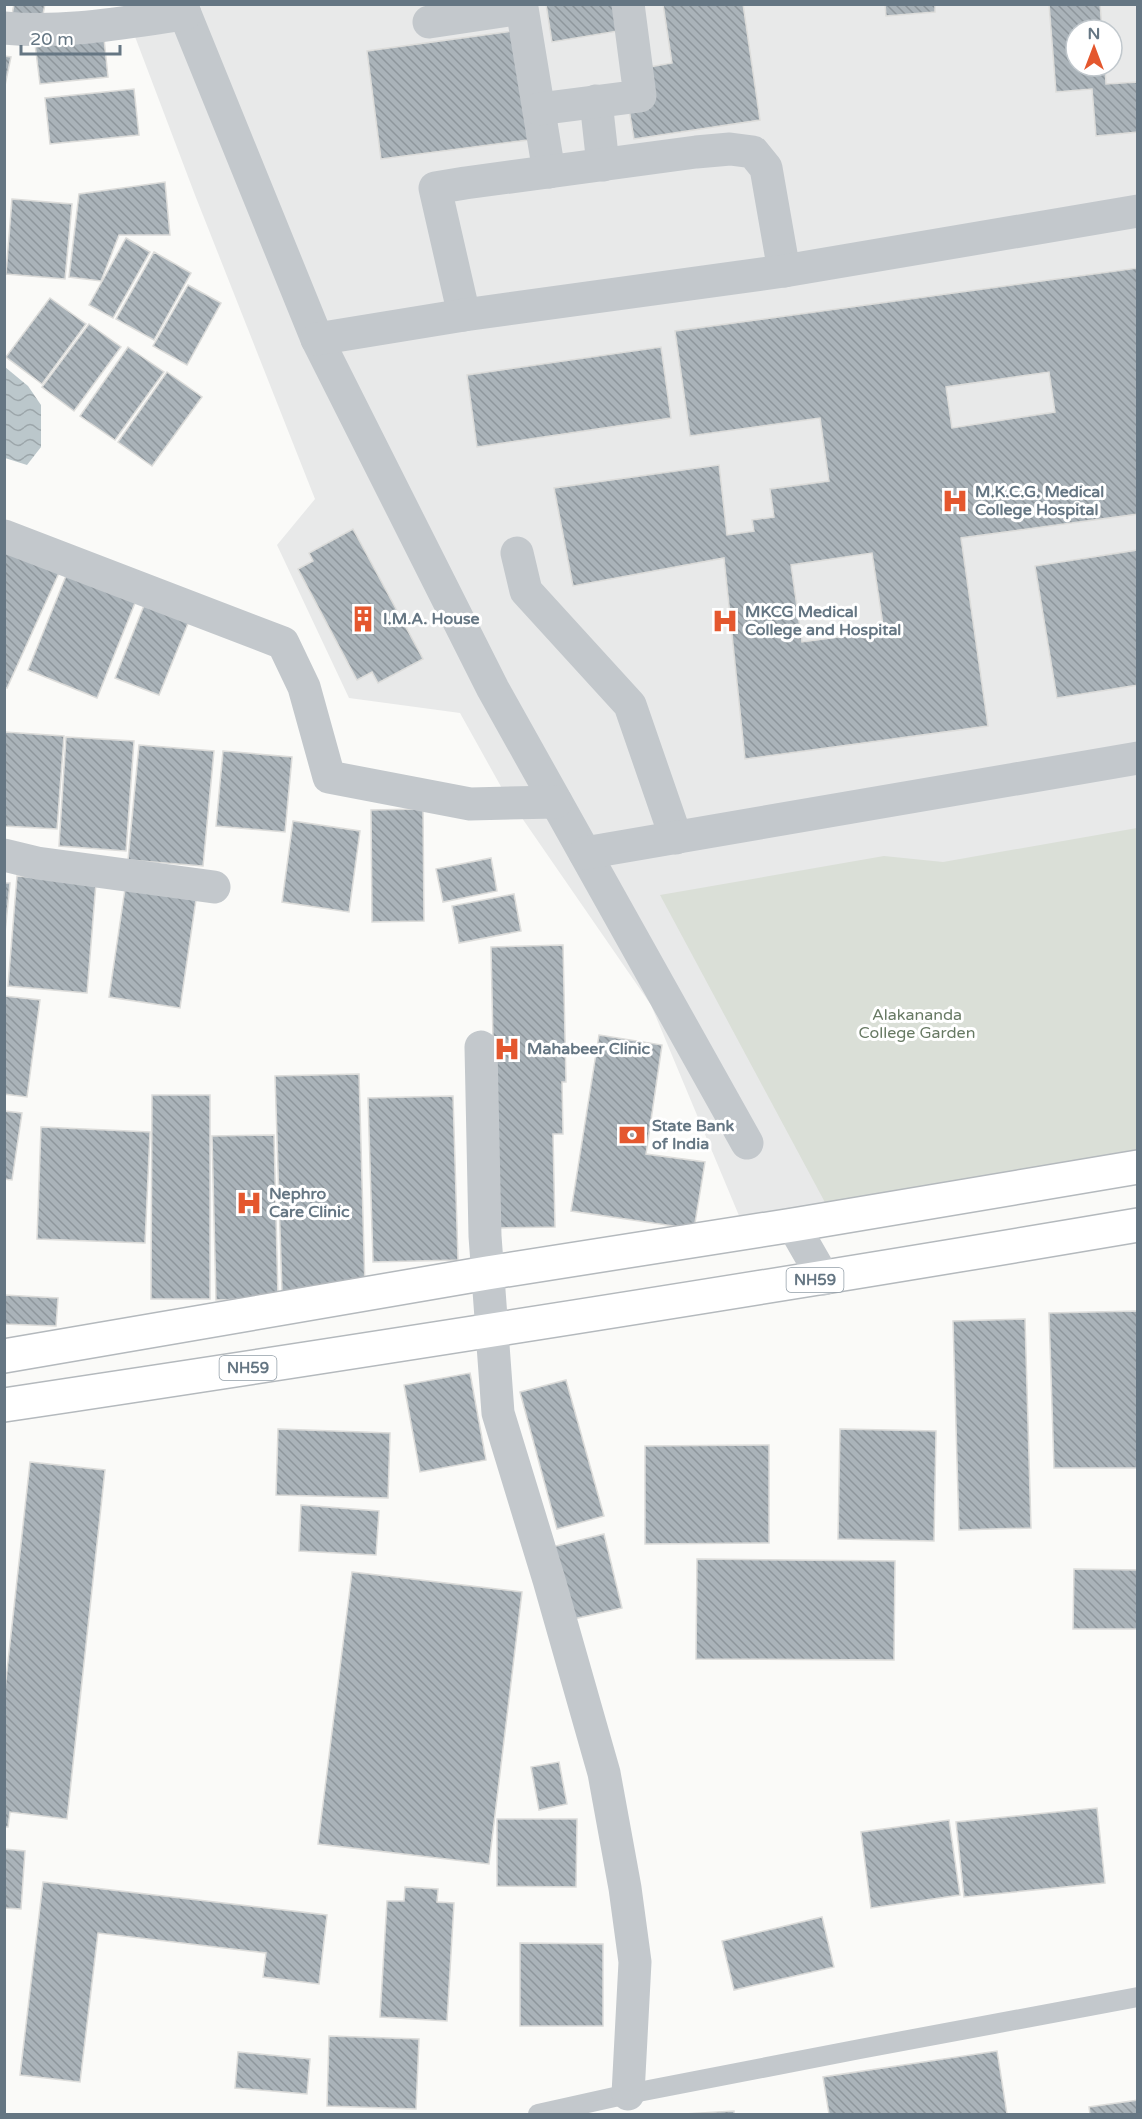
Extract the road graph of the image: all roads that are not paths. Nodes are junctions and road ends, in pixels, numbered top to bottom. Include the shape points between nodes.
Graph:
1 (628, 4) edge
2 (183, 9) edge
3 (429, 22) dead end
4 (4, 28) edge
5 (596, 101) junction
6 (539, 109) junction
7 (603, 165) junction
8 (549, 172) junction
9 (1137, 211) edge
10 (784, 271) junction
11 (464, 315) junction
12 (317, 339) junction
13 (4, 536) edge
14 (517, 553) dead end
15 (1137, 758) edge
16 (556, 802) junction
17 (676, 838) junction
18 (585, 853) junction
19 (4, 855) edge
20 (214, 886) dead end
21 (481, 1047) dead end
22 (747, 1143) dead end
23 (1137, 1167) edge
24 (794, 1225) junction
25 (1137, 1225) edge
26 (487, 1273) junction
27 (824, 1279) junction
28 (492, 1331) junction
29 (4, 1356) edge
30 (4, 1405) edge
31 (1137, 1997) edge
32 (628, 2104) edge
33 (538, 2115) edge

1 - 5 street via 640,96
2 - 4 street via 91,27 33,31
2 - 12 street
3 - 6 street via 522,8
5 - 6 street
5 - 7 street
6 - 8 street
7 - 8 street
7 - 10 street via 730,149 753,152 766,168
8 - 11 street via 435,188
9 - 10 street
10 - 11 street
11 - 12 street
12 - 16 street via 494,689
13 - 16 street via 283,643 304,687 329,777 470,804
14 - 17 street via 526,591 630,705
15 - 17 street
16 - 18 street
17 - 18 street
18 - 22 street
19 - 20 street via 37,863
21 - 26 street
23 - 24 highway
24 - 26 highway
24 - 27 street
25 - 27 highway, NH59
26 - 28 street
26 - 29 highway
27 - 28 highway, NH59
28 - 30 highway, NH59
28 - 32 street via 498,1413 604,1773 625,1888 635,1962
31 - 32 lane
32 - 33 lane

